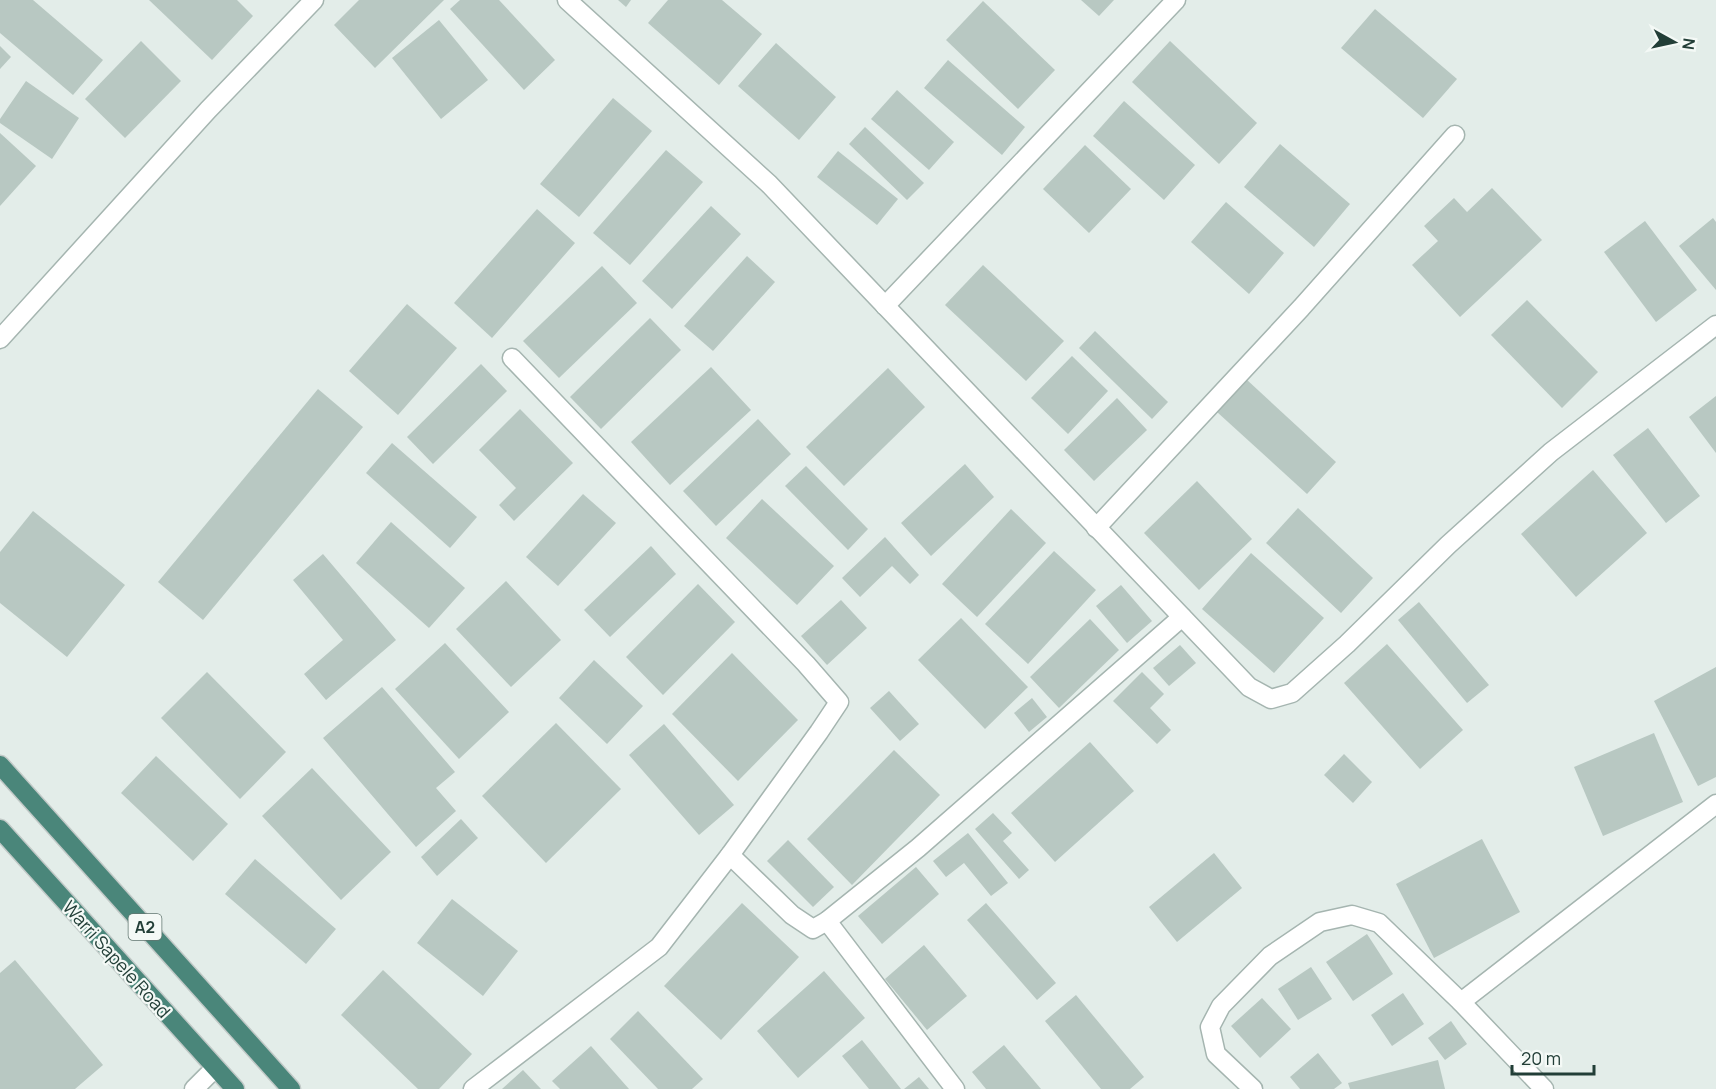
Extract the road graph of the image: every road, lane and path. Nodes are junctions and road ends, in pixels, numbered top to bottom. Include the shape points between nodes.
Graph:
1 (314, 0) edge
2 (567, 0) edge
3 (1176, 0) edge
4 (1455, 135) dead end
5 (885, 306) junction
6 (1716, 325) edge
7 (0, 339) edge
8 (512, 358) dead end
9 (1096, 528) junction
10 (1182, 617) junction
11 (0, 765) edge
12 (1716, 804) edge
13 (0, 829) edge
14 (729, 855) junction
15 (827, 921) junction
16 (1461, 1002) junction
17 (215, 1068) junction
18 (194, 1089) edge
19 (235, 1089) edge
20 (291, 1089) edge
21 (473, 1089) edge
22 (955, 1089) edge
23 (1253, 1089) edge
24 (1544, 1089) edge

1 - 7 street via 208,110
2 - 5 street via 769,184
3 - 5 street
4 - 9 street via 1293,317
5 - 9 street
6 - 10 street via 1551,452 1292,693 1271,699 1249,687
8 - 14 street via 839,702
9 - 10 street
10 - 15 street via 918,848
11 - 20 highway, A2
12 - 16 street
13 - 17 highway, Warri Sapele Road / A2
14 - 15 street via 792,915 813,929
14 - 21 street via 659,947
15 - 22 street
16 - 23 street via 1379,923 1352,915 1320,922 1270,956 1221,1006 1210,1027 1216,1054
16 - 24 street
17 - 18 street
17 - 19 highway, Warri Sapele Road / A2

